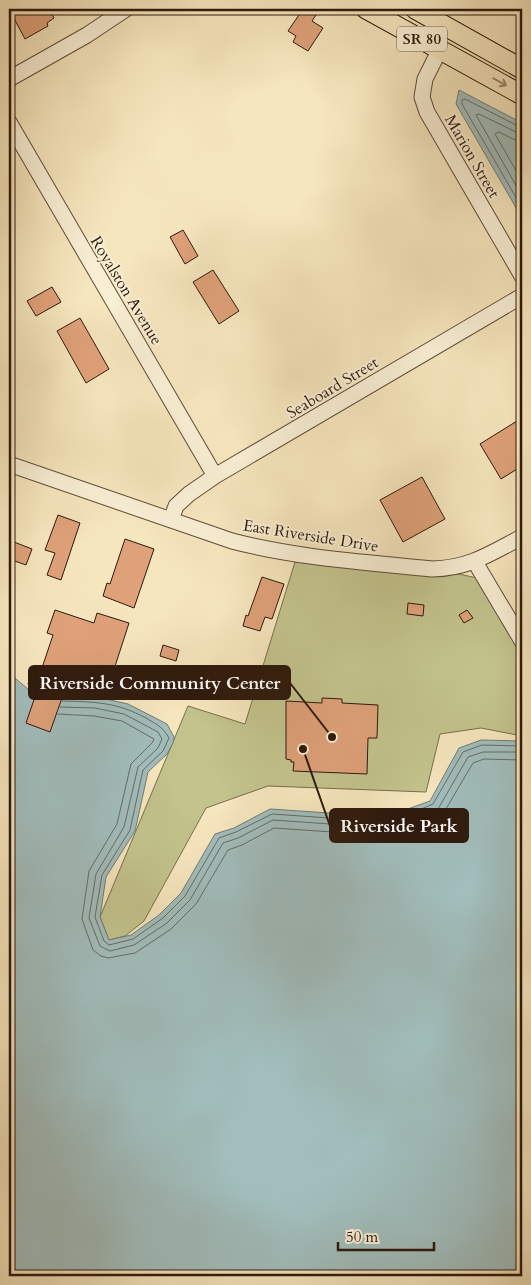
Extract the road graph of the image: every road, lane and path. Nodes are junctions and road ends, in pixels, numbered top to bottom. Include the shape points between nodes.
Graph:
1 (126, 9) edge
2 (366, 9) edge
3 (415, 9) edge
4 (440, 49) junction
5 (522, 69) edge
6 (9, 79) edge
7 (522, 94) edge
8 (9, 122) edge
9 (522, 276) edge
10 (522, 296) edge
11 (9, 464) edge
12 (215, 476) junction
13 (171, 520) junction
14 (522, 536) edge
15 (475, 562) junction
16 (522, 641) edge

1 - 6 street
2 - 4 main road, SR 80
3 - 5 main road, SR 80
4 -> 7 main road, SR 80
4 - 9 street, Marion Street via 425,79 422,98 427,112
8 - 12 street, Royalston Avenue
10 - 12 street, Seaboard Street
11 - 13 street, East Riverside Drive
12 - 13 street, Seaboard Street via 176,506
13 - 15 street, East Riverside Drive via 261,549 432,569
14 - 15 street, East Riverside Drive
15 - 16 street

